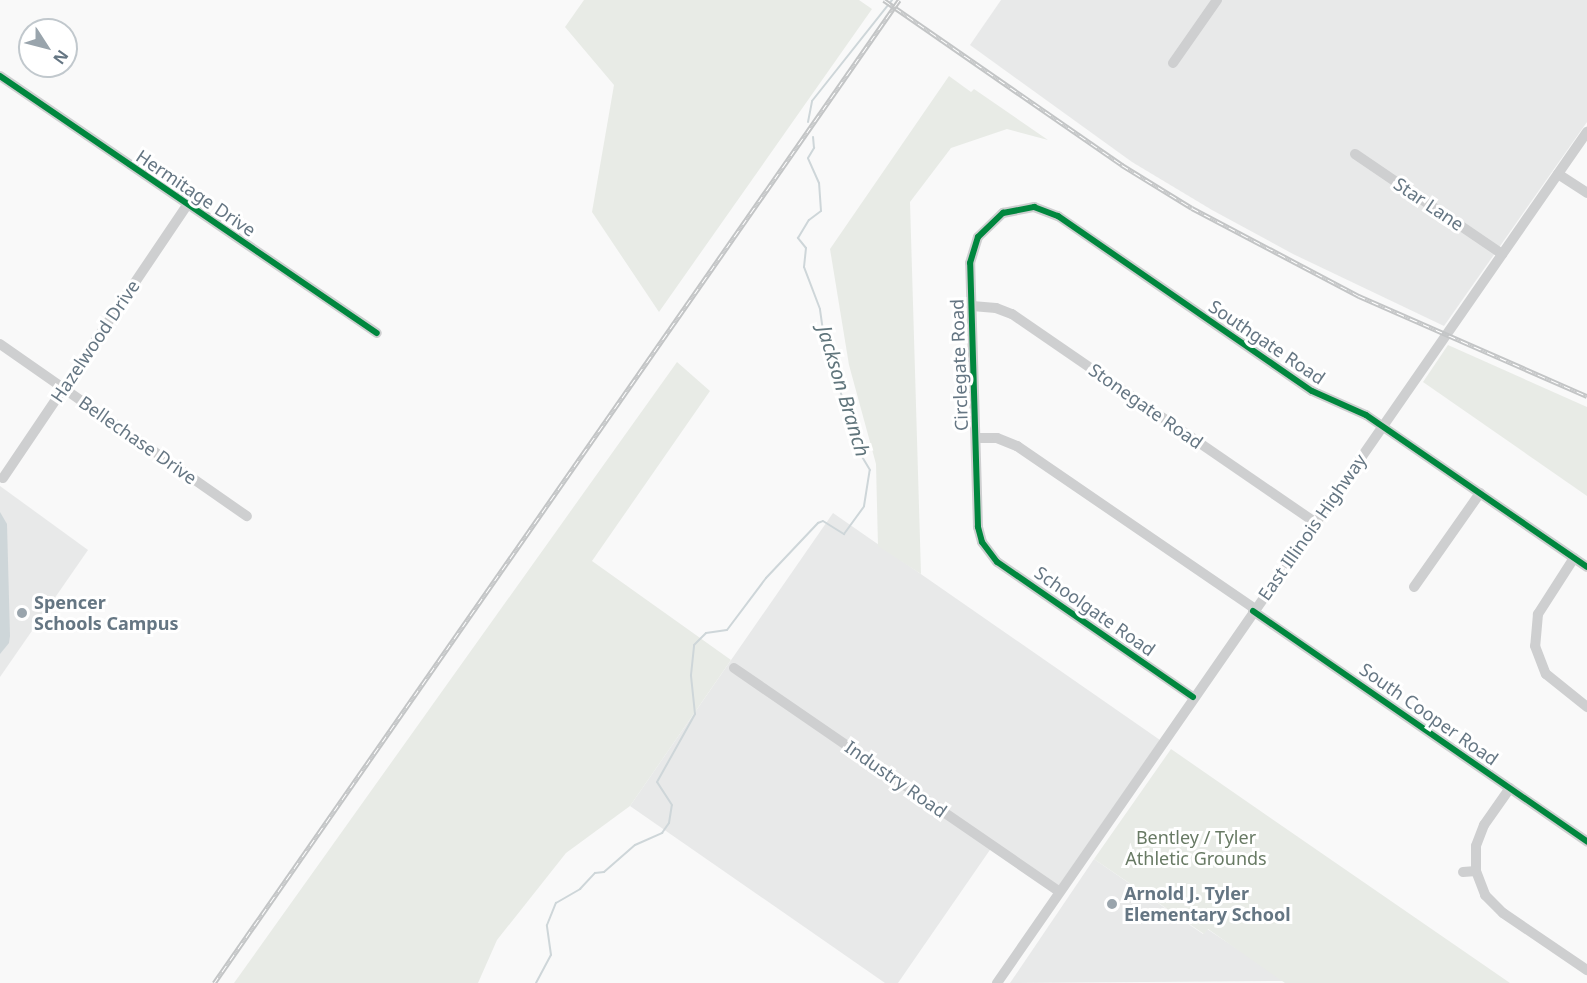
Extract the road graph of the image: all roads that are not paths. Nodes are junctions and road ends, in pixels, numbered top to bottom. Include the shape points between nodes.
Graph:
1 (1216, 0) edge
2 (1173, 63) dead end
3 (0, 76) edge
4 (1587, 132) edge
5 (1355, 154) dead end
6 (1558, 174) junction
7 (1587, 193) edge
8 (187, 205) junction
9 (1019, 208) joint
10 (1502, 254) junction
11 (972, 306) junction
12 (377, 333) dead end
13 (0, 344) edge
14 (64, 387) junction
15 (1383, 426) junction
16 (976, 438) junction
17 (3, 478) dead end
18 (1480, 493) junction
19 (247, 516) dead end
20 (1315, 522) junction
21 (984, 545) joint
22 (1574, 558) junction
23 (1587, 567) edge
24 (1414, 587) dead end
25 (1254, 610) junction
26 (734, 668) dead end
27 (1193, 697) junction
28 (1587, 707) edge
29 (1510, 788) junction
30 (1587, 841) edge
31 (1476, 871) junction
32 (1463, 872) dead end
33 (1059, 891) junction
34 (1587, 970) edge
35 (997, 983) edge

1 - 2 street
3 - 8 street, Hermitage Drive
4 - 6 street, East Illinois Highway
5 - 10 street, Star Lane
6 - 7 street
6 - 10 street, East Illinois Highway
8 - 12 street, Hermitage Drive
8 - 14 street, Hazelwood Drive
9 - 11 street, Circlegate Road via 993,219 975,242 970,263
9 - 15 street, Southgate Road via 1040,208 1058,216 1312,391
10 - 15 street, East Illinois Highway
11 - 16 street, Circlegate Road
11 - 20 street, Stonegate Road via 1012,314
13 - 14 street, Bellechase Drive
14 - 17 street, Hazelwood Drive
14 - 19 street, Bellechase Drive
15 - 18 street, Southgate Road
15 - 20 street, East Illinois Highway
16 - 21 street, Circlegate Road via 978,527
16 - 25 street, South Cooper Road via 997,438 1017,446
18 - 22 street, Southgate Road
18 - 24 street
20 - 25 street, East Illinois Highway
21 - 27 street, Schoolgate Road via 997,562
22 - 23 street, Southgate Road
22 - 28 street via 1538,614 1535,646 1546,674
25 - 27 street, East Illinois Highway
25 - 29 street, South Cooper Road
26 - 33 street, Industry Road
27 - 33 street, East Illinois Highway
29 - 30 street, South Cooper Road
29 - 31 street via 1484,825 1476,846
31 - 32 street
31 - 34 street via 1485,895 1503,913
33 - 35 street, East Illinois Highway

